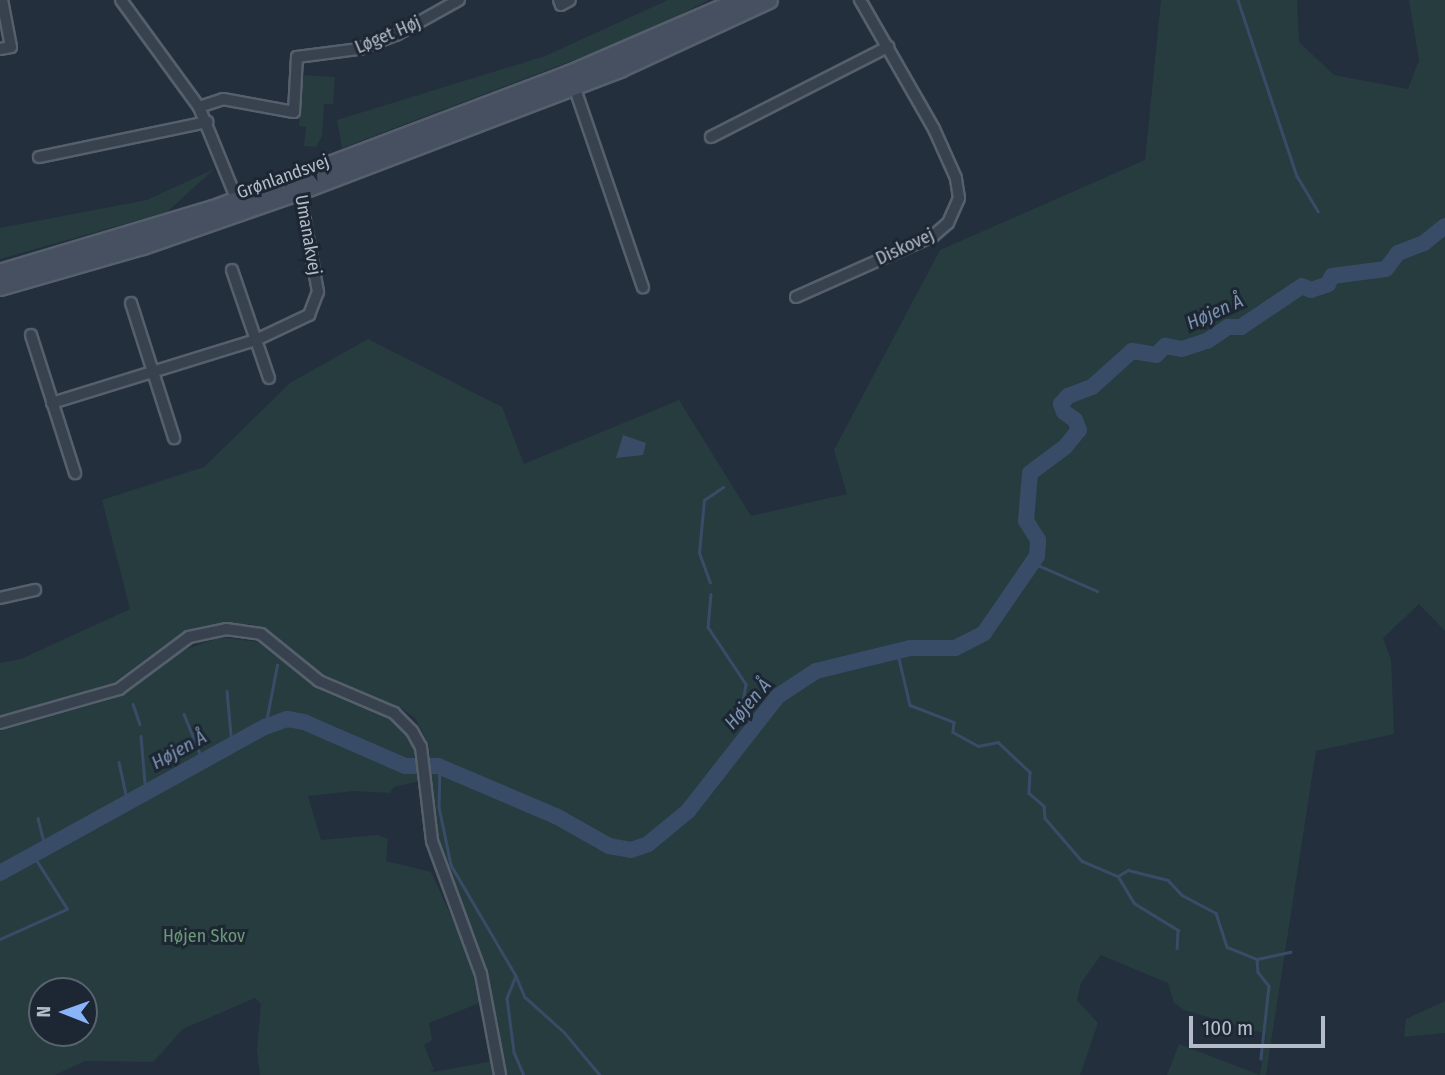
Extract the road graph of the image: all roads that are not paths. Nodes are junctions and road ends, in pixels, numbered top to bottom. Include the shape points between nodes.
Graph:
1 (2, 0) edge
2 (459, 0) edge
3 (559, 0) edge
4 (570, 0) edge
5 (741, 0) edge
6 (769, 0) edge
7 (860, 0) edge
8 (124, 5) edge
9 (888, 47) junction
10 (0, 49) edge
11 (572, 81) junction
12 (199, 107) junction
13 (208, 122) junction
14 (711, 137) dead end
15 (40, 157) dead end
16 (298, 185) junction
17 (239, 206) junction
18 (232, 270) dead end
19 (0, 273) edge
20 (0, 287) edge
21 (643, 287) dead end
22 (796, 297) dead end
23 (131, 303) dead end
24 (31, 335) dead end
25 (256, 340) junction
26 (154, 372) junction
27 (269, 378) dead end
28 (52, 403) junction
29 (174, 438) dead end
30 (75, 472) dead end
31 (35, 590) dead end
32 (0, 598) edge
33 (0, 723) edge
34 (500, 1075) edge

1 - 10 street via 11,47
2 - 12 street, Løget Høj via 396,35 359,49 297,57 294,111 223,99
3 - 4 street via 561,5
5 - 11 street, Grønlandsvej
6 - 11 street, Grønlandsvej via 700,35
7 - 9 street, Diskovej
8 - 12 street
9 - 14 street
9 - 22 street, Diskovej via 956,178 957,206 948,223 933,236
11 - 16 street, Grønlandsvej
11 - 21 street
12 - 13 street
13 - 15 street
13 - 17 street
16 - 17 street, Grønlandsvej
16 - 25 street, Umanakvej via 318,292 315,304 299,323
17 - 19 street, Grønlandsvej
17 - 20 street, Grønlandsvej via 144,246
18 - 25 street
23 - 26 street
24 - 28 street
25 - 26 street, Umanakvej
25 - 27 street
26 - 28 street, Umanakvej
26 - 29 street
28 - 30 street
31 - 32 street
33 - 34 street via 119,689 189,637 226,629 261,634 318,681 394,713 412,731 423,759 432,841 481,974

